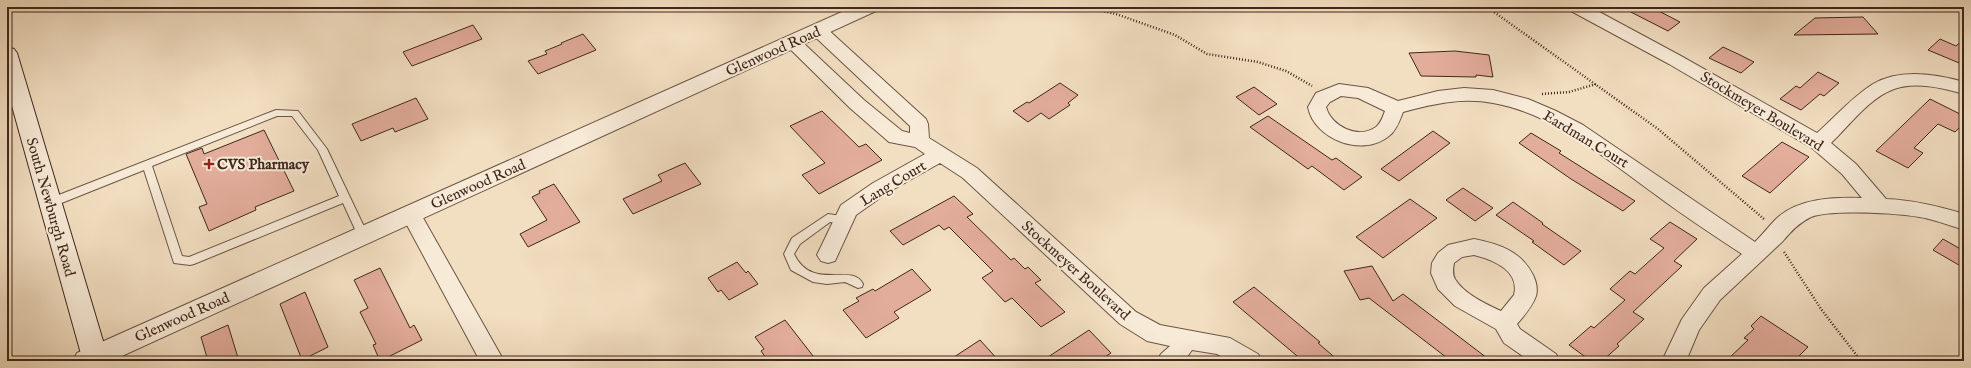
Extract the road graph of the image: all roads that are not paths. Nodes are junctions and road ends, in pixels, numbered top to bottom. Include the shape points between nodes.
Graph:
1 (869, 7) edge
2 (1577, 7) edge
3 (818, 30) junction
4 (792, 42) junction
5 (7, 53) edge
6 (876, 85) junction
7 (1963, 88) edge
8 (851, 98) junction
9 (1396, 108) junction
10 (920, 141) junction
11 (1819, 143) junction
12 (939, 155) junction
13 (147, 165) junction
14 (345, 198) junction
15 (50, 203) junction
16 (1880, 206) junction
17 (411, 214) junction
18 (844, 220) junction
19 (1964, 222) edge
20 (363, 235) junction
21 (1755, 252) junction
22 (828, 255) dead end
23 (858, 284) dead end
24 (1504, 323) dead end
25 (1183, 340) junction
26 (92, 360) edge
27 (492, 361) edge
28 (1169, 361) edge
29 (1250, 361) edge
30 (1548, 361) edge
31 (1674, 361) edge

1 - 3 street, Glenwood Road
2 - 11 street, Stockmeyer Boulevard
3 - 4 street, Glenwood Road
3 - 6 street
4 - 8 street, Stockmeyer Boulevard
4 - 17 street, Glenwood Road
5 - 15 street, South Newburgh Road
6 - 8 street
6 - 10 street via 919,124
7 - 11 street via 1929,81 1899,81 1881,87
8 - 10 street, Stockmeyer Boulevard via 896,137
9 - 9 street via 1366,94 1339,90 1326,94 1318,103 1316,110 1319,118 1336,133 1360,138 1382,133
9 - 21 street, Eardman Court via 1442,95 1483,95 1512,100 1554,118 1603,148
10 - 12 street, Stockmeyer Boulevard
11 - 16 street, Stockmeyer Boulevard via 1849,169
12 - 18 street, Lang Court via 880,188 848,210
12 - 25 street, Stockmeyer Boulevard via 970,173 1128,318 1155,334
13 - 14 lane via 276,113 295,113 322,150
13 - 14 lane via 178,260 190,261
13 - 15 lane
14 - 20 lane
15 - 26 street, South Newburgh Road
16 - 19 street via 1929,211
16 - 21 street via 1843,205 1807,210 1784,224 1776,235
17 - 20 street, Glenwood Road
17 - 27 street
18 - 22 street, Lang Court
18 - 23 lane via 828,218 796,241 789,254 796,267 813,278 846,278
20 - 26 street, Glenwood Road
21 - 31 street via 1704,303 1690,325
24 - 30 street via 1512,336
25 - 28 street via 1181,350
25 - 29 street, Stockmeyer Boulevard via 1222,345

